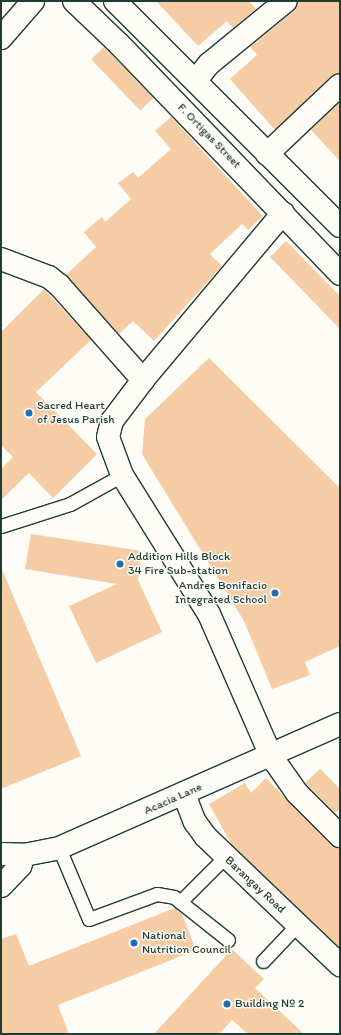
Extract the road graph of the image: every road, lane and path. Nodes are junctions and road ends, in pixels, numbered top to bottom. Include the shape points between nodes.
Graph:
1 (32, 1) edge
2 (74, 1) edge
3 (115, 1) edge
4 (286, 1) edge
5 (1, 38) edge
6 (196, 80) junction
7 (340, 85) edge
8 (267, 154) junction
9 (283, 213) junction
10 (340, 226) edge
11 (1, 259) edge
12 (340, 274) edge
13 (143, 380) junction
14 (122, 475) junction
15 (1, 526) edge
16 (340, 724) edge
17 (271, 756) junction
18 (184, 794) junction
19 (340, 836) edge
20 (59, 848) junction
21 (1, 854) edge
22 (24, 855) junction
23 (225, 857) junction
24 (1, 886) edge
25 (180, 902) junction
26 (297, 925) junction
27 (228, 940) dead end
28 (263, 962) dead end
29 (340, 965) edge

1 - 5 street
2 - 9 street, F. Ortigas Street
3 - 6 street
4 - 6 street via 209,64
6 - 8 street
7 - 8 street
8 - 10 street
9 - 12 street, F. Ortigas Street
9 - 13 street
11 - 13 street via 49,277 59,285
13 - 14 street via 112,421 108,437
14 - 15 lane via 70,504
14 - 17 street via 209,614
16 - 17 street, Acacia Lane
17 - 18 street, Acacia Lane
17 - 19 street via 297,793
18 - 20 street, Acacia Lane
18 - 23 street, Barangay Road via 195,822
20 - 22 street, Acacia Lane
20 - 25 lane via 89,919 157,894 174,897
21 - 22 street, Acacia Lane
22 - 24 street via 20,866
23 - 25 lane
23 - 26 street, Barangay Road
25 - 27 lane
26 - 28 lane
26 - 29 street, Barangay Road

